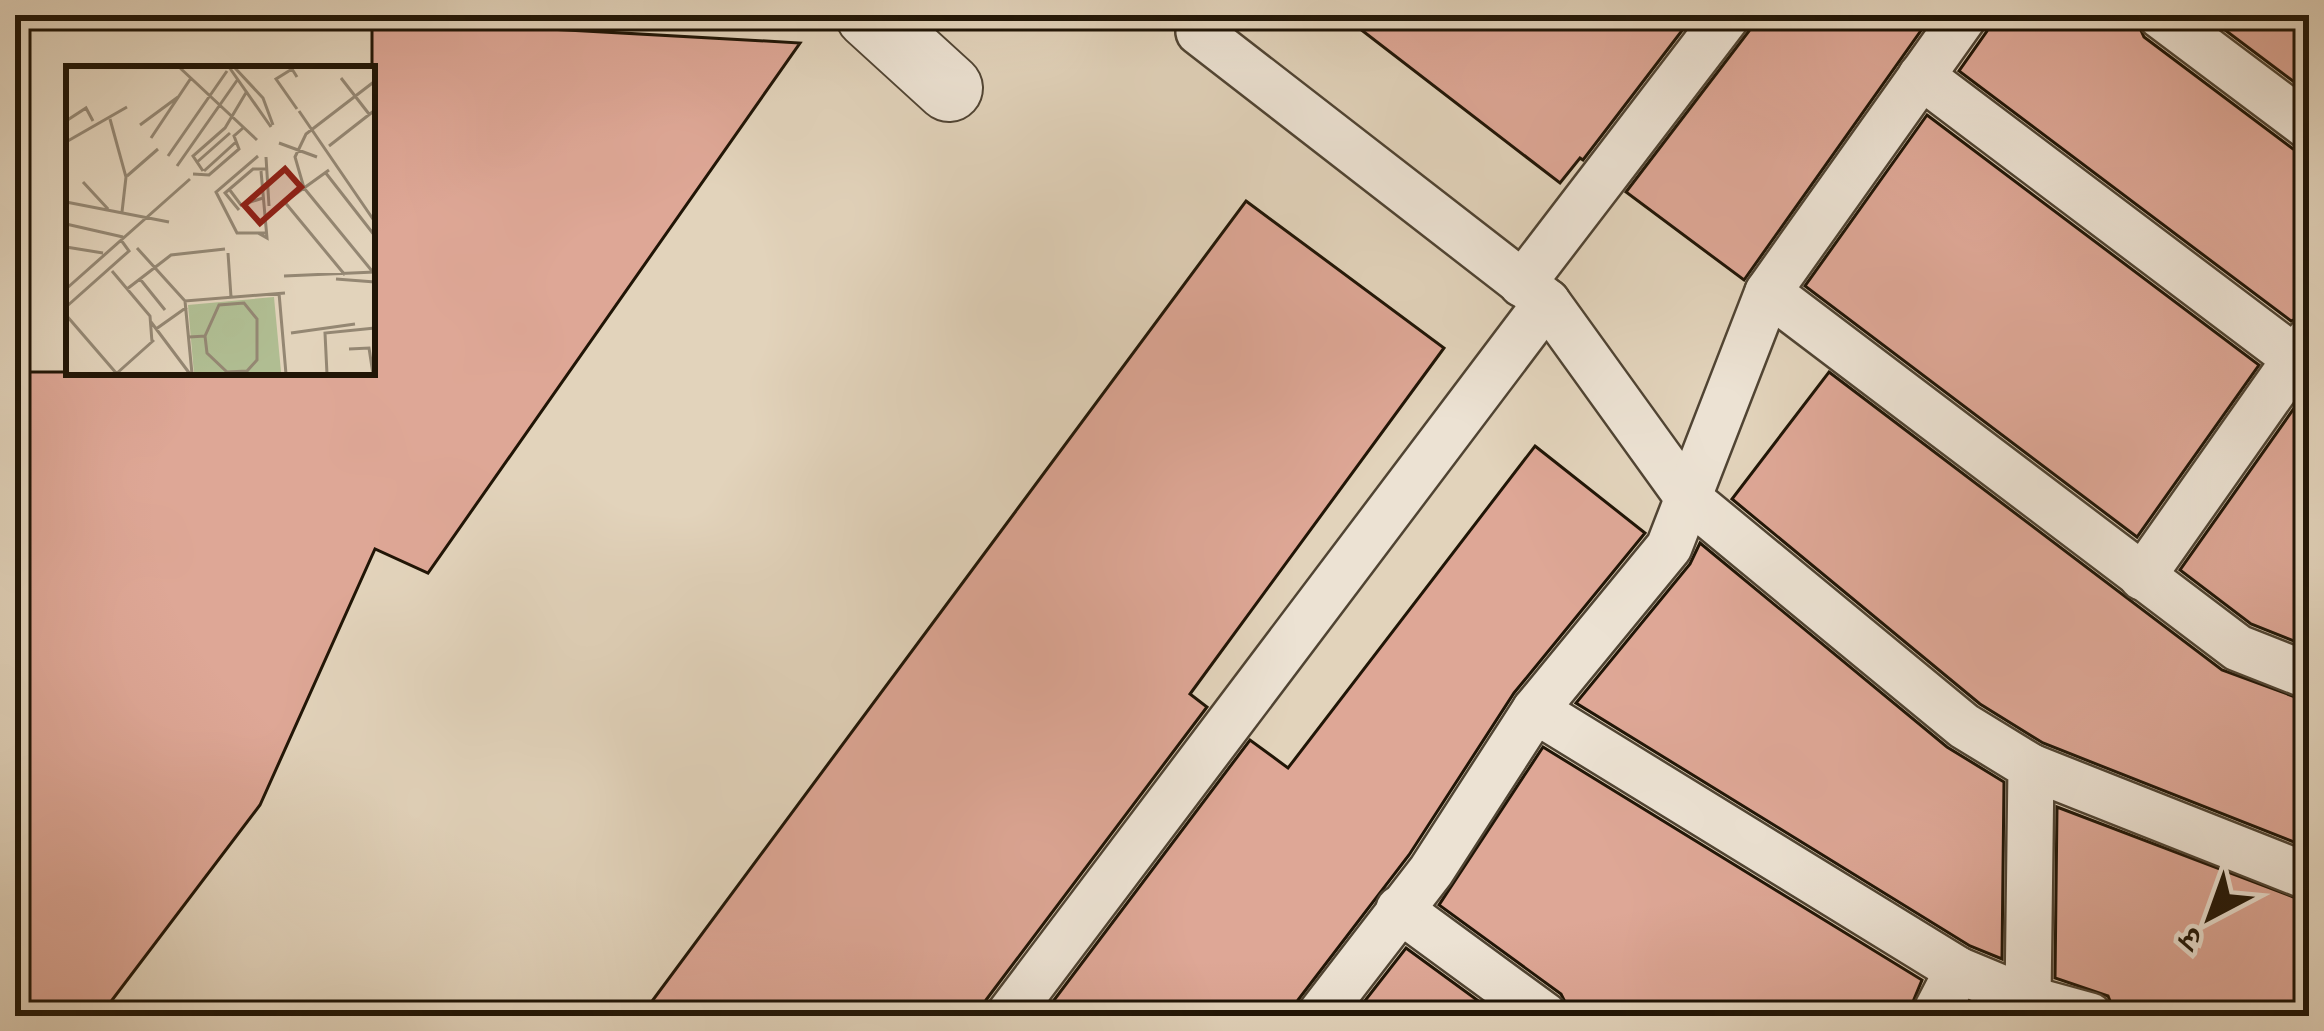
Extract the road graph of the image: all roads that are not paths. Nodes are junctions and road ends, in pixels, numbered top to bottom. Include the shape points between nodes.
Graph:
1 (869, 15) edge
2 (1729, 15) edge
3 (1965, 15) edge
4 (2160, 15) edge
5 (1199, 32) dead end
6 (1921, 76) junction
7 (949, 88) dead end
8 (2309, 127) edge
9 (1768, 292) junction
10 (1534, 293) junction
11 (2302, 349) edge
12 (1689, 499) junction
13 (2142, 577) junction
14 (2309, 676) edge
15 (1534, 710) junction
16 (2031, 767) junction
17 (2309, 877) edge
18 (1400, 909) junction
19 (1958, 970) junction
20 (2025, 1008) edge
21 (1008, 1016) edge
22 (1319, 1016) edge
23 (1544, 1016) edge
24 (1934, 1016) edge
25 (2090, 1016) edge

1 - 7 street
2 - 10 lane
3 - 6 lane
4 - 8 lane
5 - 10 lane
6 - 9 lane
6 - 11 lane
9 - 12 lane
9 - 13 lane
10 - 12 lane
10 - 21 lane
11 - 13 lane
12 - 15 lane via 1669,548
12 - 16 lane via 1964,726
13 - 14 lane via 2238,648
15 - 18 lane
15 - 19 lane
16 - 17 lane
16 - 20 lane
18 - 22 lane
18 - 23 lane
19 - 20 lane
19 - 24 lane
20 - 25 lane

